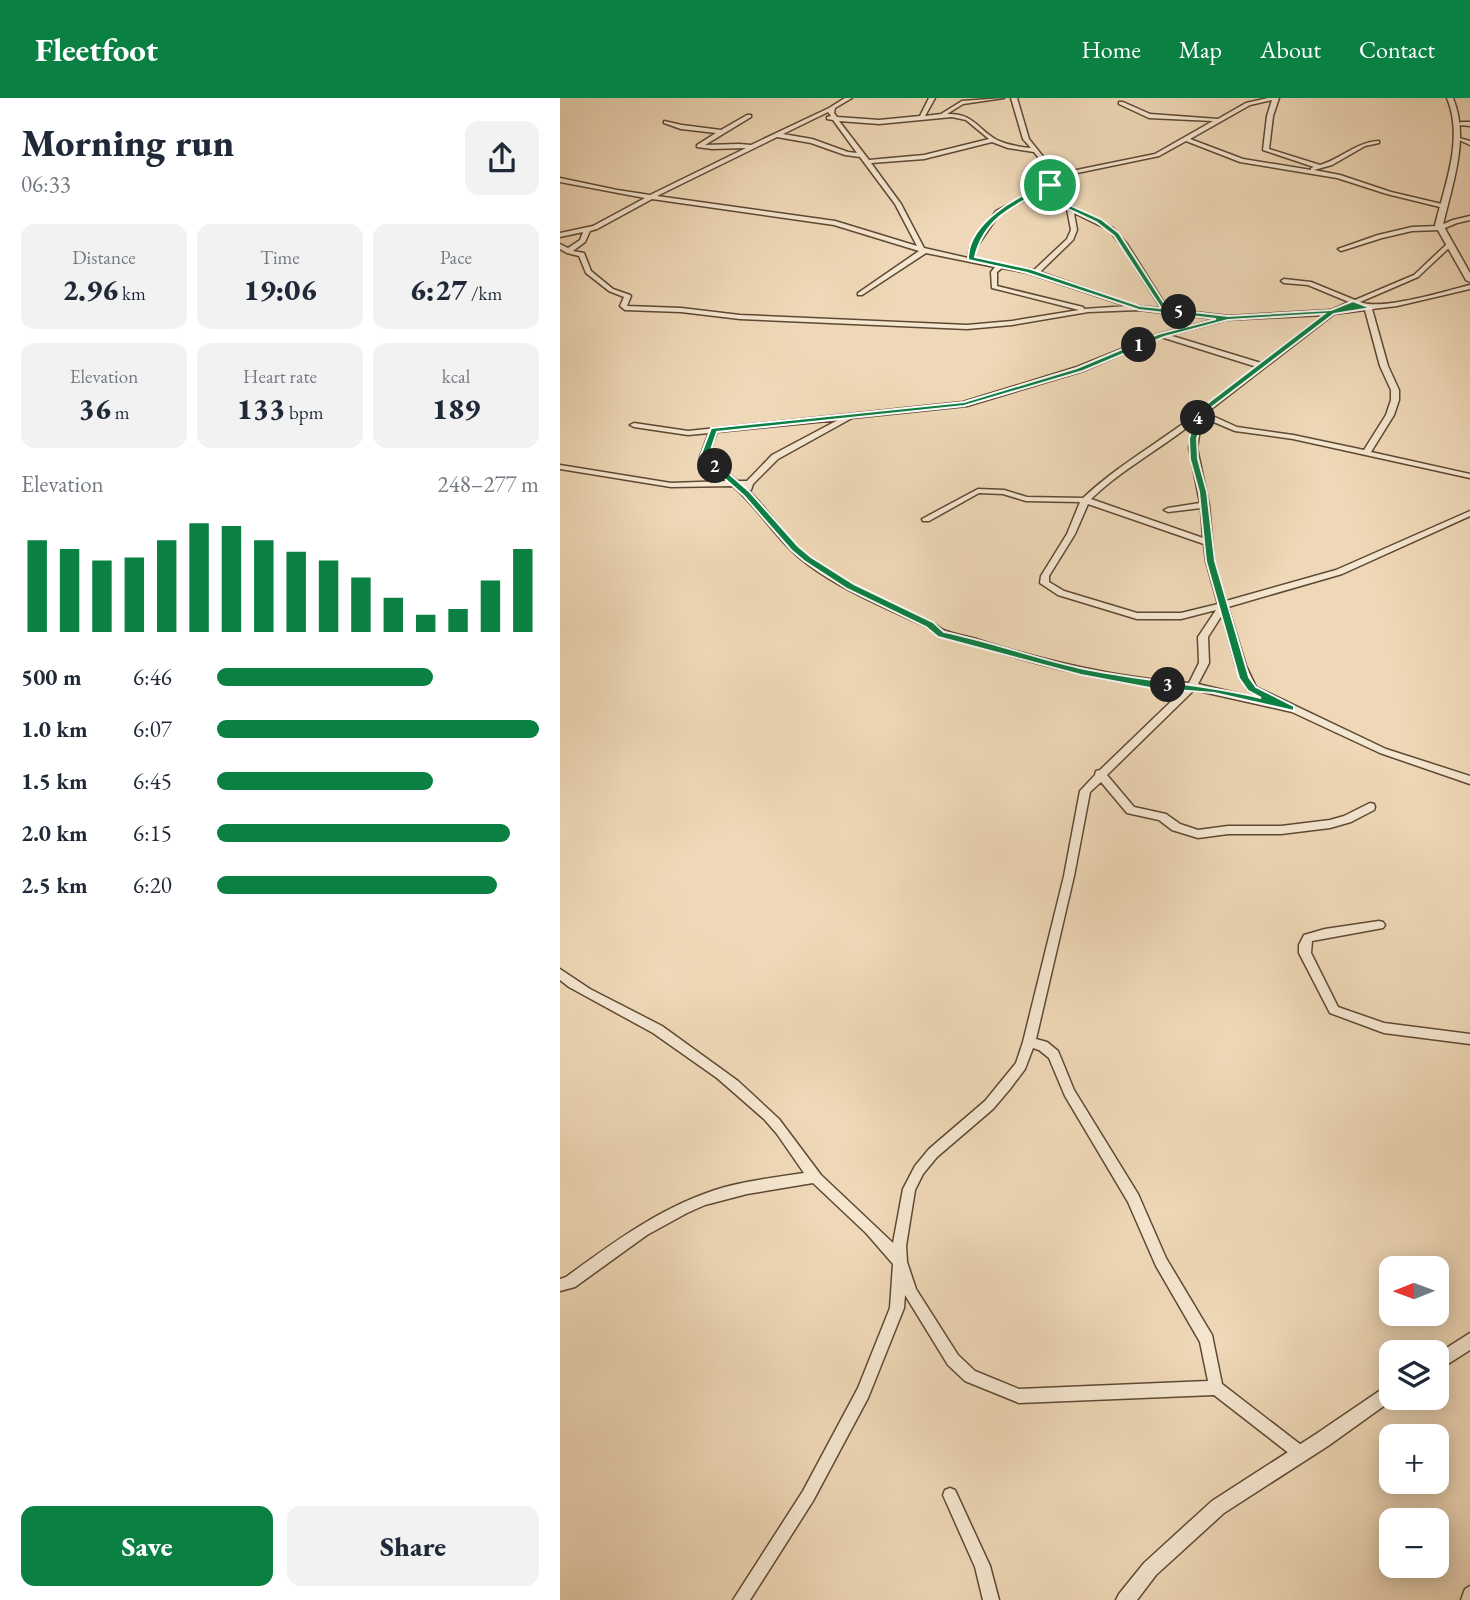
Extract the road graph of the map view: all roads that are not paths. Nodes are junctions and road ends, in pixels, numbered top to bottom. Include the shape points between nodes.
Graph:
1 (849, 98) edge
2 (932, 98) edge
3 (1001, 98) edge
4 (1014, 98) edge
5 (1276, 98) edge
6 (1450, 98) edge
7 (1121, 103) dead end
8 (830, 109) junction
9 (943, 114) junction
10 (749, 116) dead end
11 (922, 117) junction
12 (812, 118) junction
13 (834, 118) junction
14 (1220, 120) junction
15 (666, 122) dead end
16 (1466, 124) edge
17 (721, 132) junction
18 (776, 135) junction
19 (1186, 139) junction
20 (1461, 139) junction
21 (993, 140) junction
22 (1377, 142) dead end
23 (1470, 142) edge
24 (752, 147) junction
25 (1036, 151) junction
26 (862, 155) junction
27 (867, 162) junction
28 (1318, 166) junction
29 (1307, 171) junction
30 (1056, 176) junction
31 (560, 180) edge
32 (1050, 185) junction
33 (1033, 193) junction
34 (652, 197) junction
35 (1055, 201) junction
36 (1444, 206) junction
37 (1070, 208) junction
38 (1470, 218) edge
39 (1440, 228) junction
40 (587, 230) junction
41 (560, 235) edge
42 (1450, 244) junction
43 (560, 246) edge
44 (1341, 249) dead end
45 (568, 251) junction
46 (923, 251) junction
47 (971, 259) junction
48 (1001, 265) junction
49 (1035, 273) junction
50 (1470, 280) edge
51 (1284, 281) dead end
52 (1470, 287) edge
53 (860, 294) dead end
54 (1353, 303) junction
55 (1139, 308) junction
56 (1368, 308) junction
57 (1088, 310) junction
58 (1166, 311) junction
59 (1332, 312) junction
60 (1228, 318) junction
61 (1161, 335) junction
62 (1262, 366) junction
63 (1199, 413) junction
64 (853, 415) junction
65 (634, 425) dead end
66 (714, 430) junction
67 (1366, 453) junction
68 (560, 467) edge
69 (1470, 476) edge
70 (737, 485) junction
71 (748, 489) junction
72 (1085, 500) junction
73 (1205, 505) junction
74 (1168, 510) dead end
75 (1470, 513) edge
76 (926, 519) dead end
77 (1209, 543) junction
78 (1224, 605) junction
79 (1192, 686) junction
80 (1290, 709) junction
81 (1100, 774) junction
82 (1470, 780) edge
83 (1370, 807) dead end
84 (1379, 925) dead end
85 (560, 974) edge
86 (1470, 1039) edge
87 (1029, 1042) junction
88 (815, 1177) junction
89 (900, 1262) junction
90 (560, 1285) edge
91 (1470, 1342) edge
92 (1449, 1355) edge
93 (1216, 1388) junction
94 (1379, 1399) edge
95 (1300, 1453) junction
96 (950, 1495) dead end
97 (1470, 1594) edge
98 (741, 1600) edge
99 (991, 1600) edge
100 (1125, 1600) edge
101 (1469, 1600) edge

1 - 8 street
2 - 11 street
3 - 9 street via 965,103
4 - 25 street via 1024,135
5 - 14 street via 1253,102
5 - 28 street via 1266,150
6 - 16 street
7 - 14 street via 1149,116
8 - 12 street
8 - 13 street
9 - 11 street
9 - 21 street via 966,118
10 - 17 street
11 - 13 street via 879,122
12 - 13 street
12 - 18 street
13 - 26 street
14 - 19 street
15 - 17 street
16 - 20 street
17 - 24 street via 700,146
18 - 24 street
18 - 26 street
19 - 29 street via 1242,161
19 - 30 street via 1157,155
20 - 23 street
20 - 36 street
21 - 25 street
21 - 27 street via 924,157
22 - 28 street
24 - 34 street
25 - 30 street
26 - 27 street
27 - 46 street via 898,204
28 - 29 street
29 - 36 street
30 - 32 street
31 - 34 street
32 - 33 street
32 - 35 street
33 - 35 street
33 - 47 street via 996,214 973,248
34 - 40 street
34 - 46 street via 813,218
35 - 37 street
36 - 39 street
37 - 49 street via 1074,230 1070,240
37 - 58 street via 1104,223 1116,235
38 - 39 street
39 - 42 street
39 - 44 street via 1409,230
40 - 41 street
40 - 45 street via 583,241
42 - 50 street
42 - 54 street via 1416,276
43 - 45 street
45 - 57 street via 582,254 588,272 611,290 628,296 623,306 631,309 967,327
46 - 47 street
46 - 53 street
47 - 48 street
48 - 49 street
48 - 57 street via 994,272 994,287
49 - 55 street
51 - 54 street via 1309,283
52 - 56 street
54 - 56 street
54 - 59 street
55 - 57 street
55 - 58 street
56 - 59 street
56 - 67 street via 1395,400
58 - 60 street
59 - 60 street
59 - 62 street
60 - 61 street
61 - 62 street
61 - 64 street via 1080,369 964,404
62 - 63 street
63 - 67 street via 1235,429
63 - 72 street
63 - 73 street via 1193,448
64 - 66 street
64 - 71 street via 775,457
65 - 66 street via 680,433
66 - 70 street via 704,457
67 - 69 street
68 - 70 street via 671,485
70 - 71 street
71 - 79 street via 807,559 941,635 1081,672
72 - 76 street via 1026,499 978,491
72 - 77 street
72 - 78 street via 1072,534 1045,576 1050,589 1147,617 1181,616
73 - 74 street
73 - 77 street
75 - 78 street via 1339,572
77 - 78 street
78 - 79 street via 1203,637 1204,663
78 - 80 street via 1244,678 1252,689
79 - 80 street
79 - 81 street
80 - 82 street via 1405,760
81 - 83 street via 1131,810 1161,817 1198,834 1330,824
81 - 87 street via 1085,791
84 - 86 street via 1308,938 1305,953 1334,1010 1384,1028
85 - 88 street via 578,989 670,1037 731,1084 768,1115
87 - 89 street via 1021,1065 989,1105 919,1170 909,1189 900,1231
87 - 93 street via 1054,1055 1069,1092 1133,1198 1161,1262 1207,1340
88 - 89 street via 886,1242
88 - 90 street via 723,1194 680,1211 642,1229
89 - 93 street via 910,1292 953,1360 970,1376 996,1388 1019,1396 1038,1396
89 - 98 street via 897,1308 863,1392 808,1496
91 - 92 street
93 - 95 street
94 - 95 street
95 - 100 street via 1217,1507 1150,1569
96 - 99 street via 982,1566
97 - 101 street

